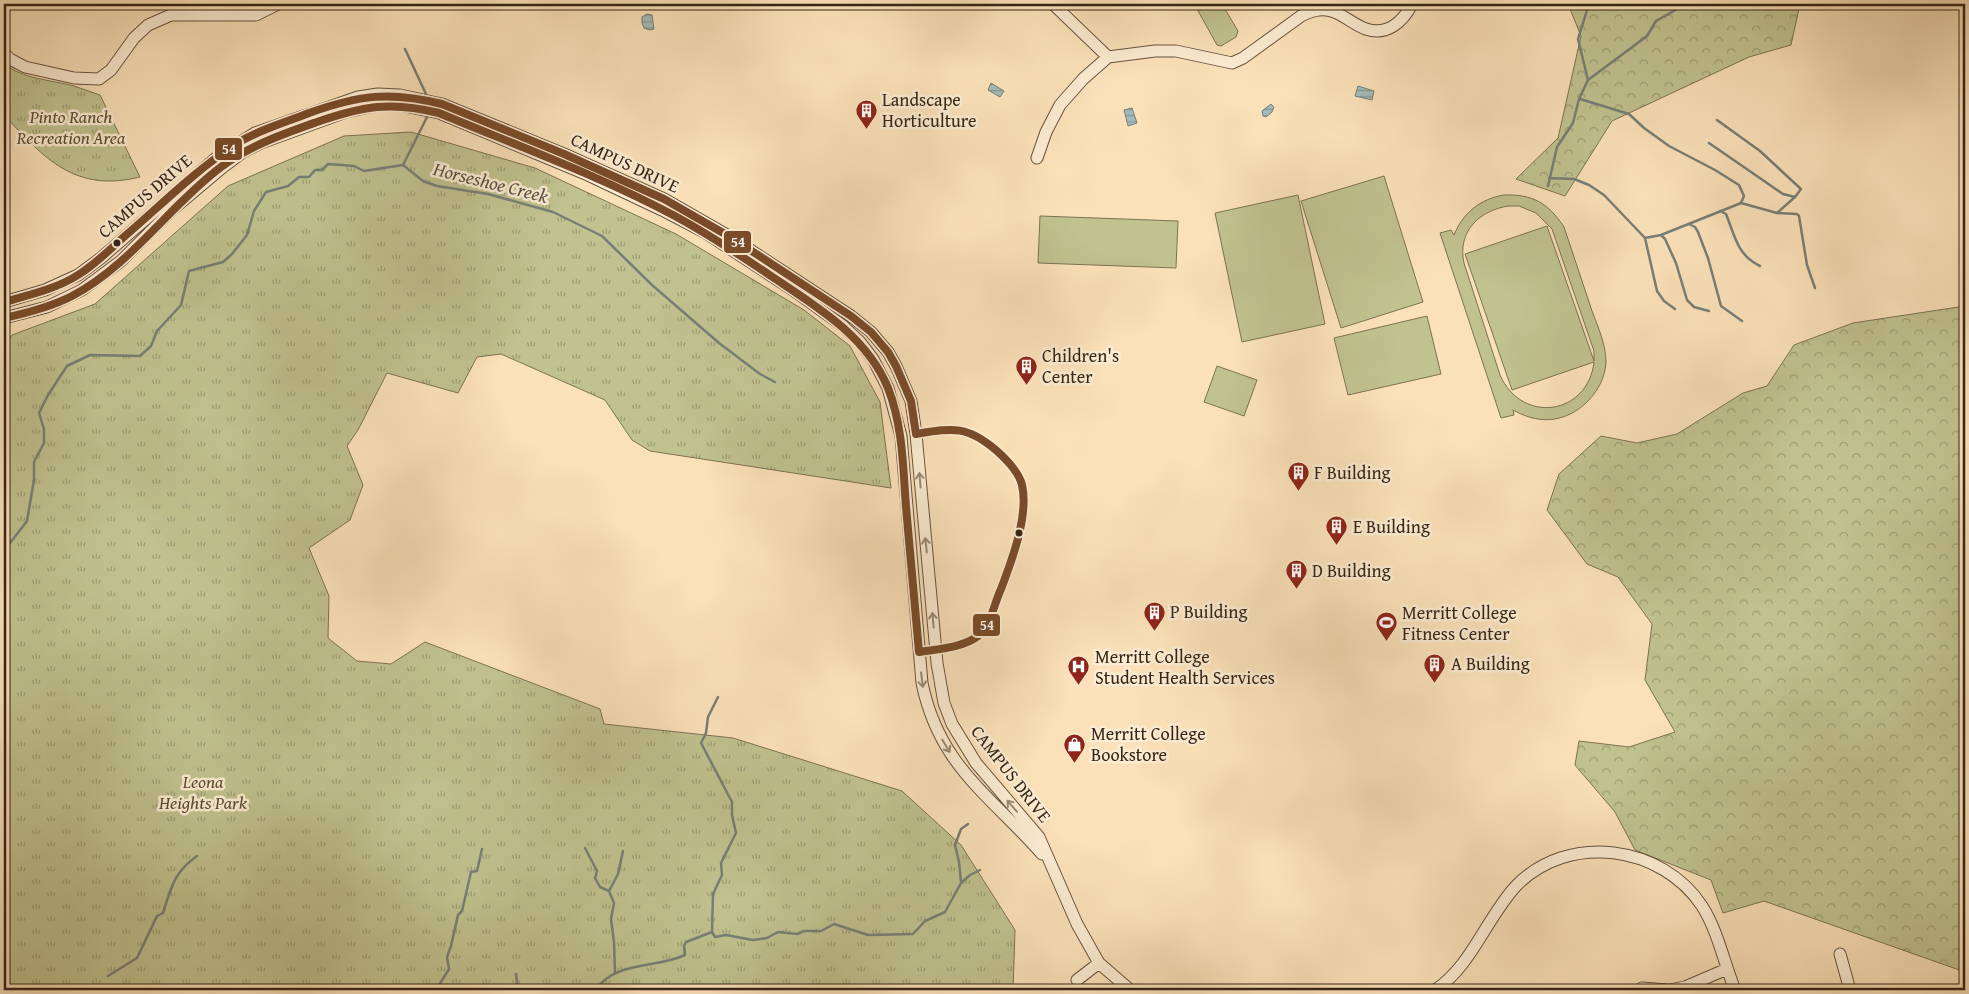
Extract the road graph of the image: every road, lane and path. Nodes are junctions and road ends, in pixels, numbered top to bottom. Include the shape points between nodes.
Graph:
1 (278, 4) edge
2 (1052, 4) edge
3 (1412, 4) edge
4 (4, 53) edge
5 (1108, 56) junction
6 (359, 103) junction
7 (478, 124) junction
8 (1037, 158) dead end
9 (4, 302) edge
10 (4, 318) edge
11 (1048, 861) junction
12 (1840, 954) dead end
13 (1099, 963) junction
14 (1727, 969) junction
15 (1077, 980) dead end
16 (1642, 988) dead end
17 (1130, 990) edge
18 (1435, 990) edge
19 (1669, 990) edge
20 (1735, 990) edge
21 (1850, 990) edge

1 - 4 street via 256,15 171,16 148,26 134,38 111,70 99,79 74,78 24,67
2 - 5 street
3 - 5 street via 1395,26 1381,30 1366,29 1333,11 1310,12 1243,58 1232,62 1176,50
5 - 8 street via 1060,105
6 - 7 street, CAMPUS DRIVE via 420,108
6 - 9 street, CAMPUS DRIVE via 256,133 237,143 215,158 78,275 45,290
6 - 10 street, CAMPUS DRIVE via 243,152 173,209 121,261 82,290 46,307
7 -> 11 street, CAMPUS DRIVE via 706,233 843,326 874,359 888,388 901,436 922,683 928,708 944,743 970,781
11 -> 7 street, CAMPUS DRIVE via 1039,838 961,741 944,703 936,663 915,426 911,401 888,352 851,316 732,238 664,199 564,154
11 - 13 street, CAMPUS DRIVE
12 - 21 street
13 - 15 street
13 - 17 street, CAMPUS DRIVE
14 - 18 street via 1702,906 1669,871 1634,856 1595,852 1552,861 1518,884 1453,975
14 - 19 street
14 - 20 street
16 - 19 street

